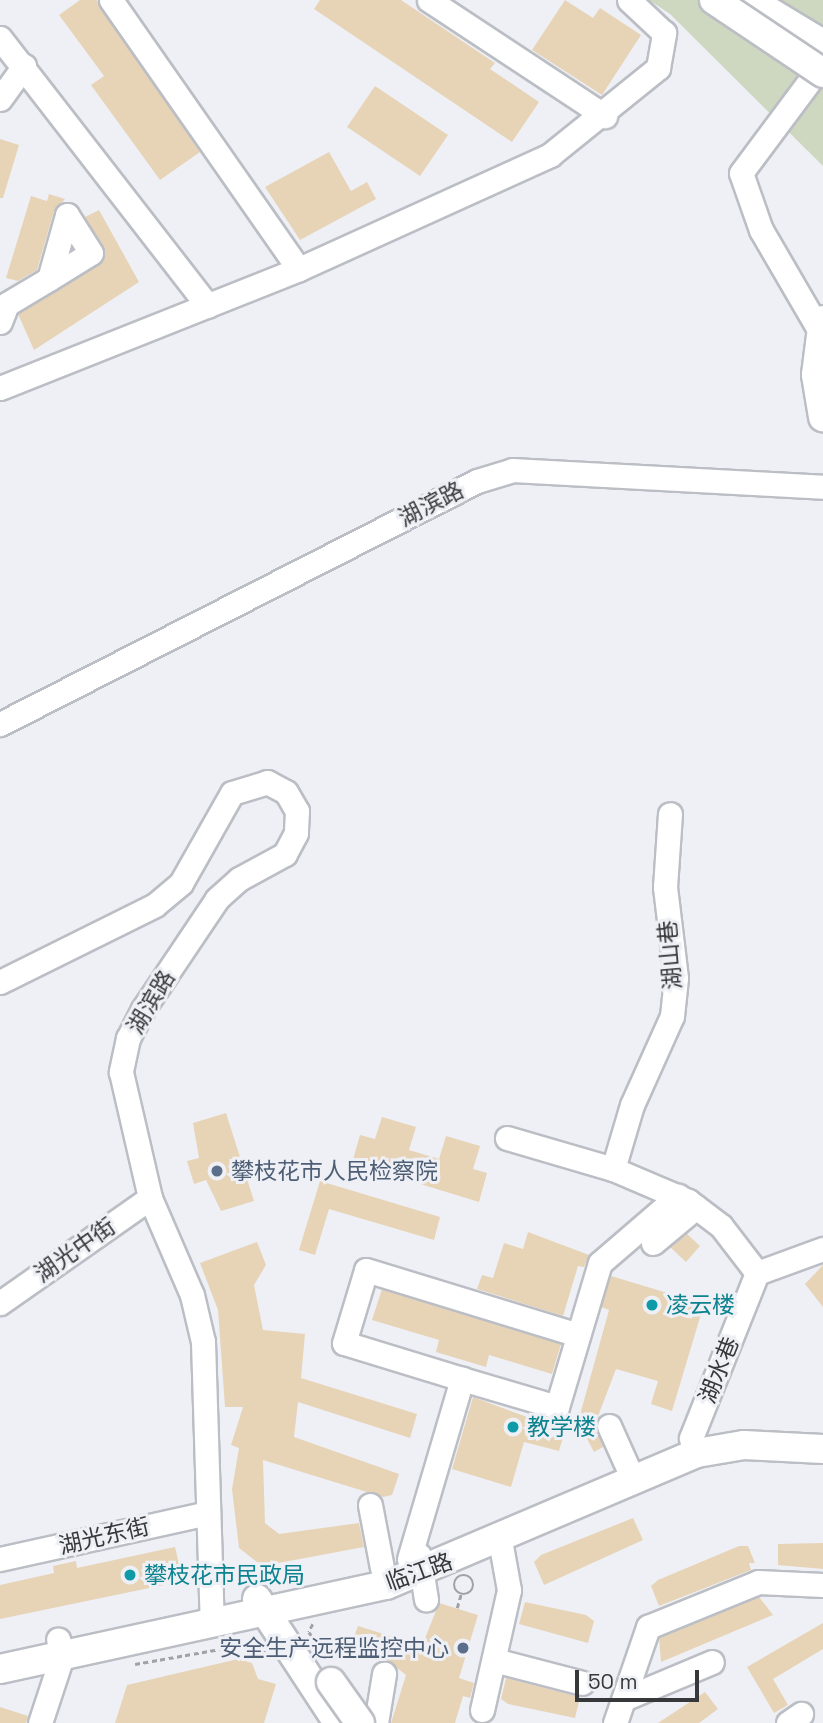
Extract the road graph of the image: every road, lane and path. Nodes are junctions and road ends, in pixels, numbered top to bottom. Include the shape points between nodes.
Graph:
1 (111, 0) edge
2 (429, 0) edge
3 (629, 0) edge
4 (714, 0) edge
5 (750, 0) edge
6 (785, 0) edge
7 (823, 23) edge
8 (0, 38) edge
9 (823, 44) edge
10 (823, 63) edge
11 (24, 66) junction
12 (823, 73) edge
13 (0, 99) edge
14 (605, 116) junction
15 (299, 269) junction
16 (49, 279) dead end
17 (208, 306) junction
18 (0, 322) edge
19 (822, 327) edge
20 (0, 388) edge
21 (823, 417) edge
22 (823, 487) edge
23 (0, 724) edge
24 (670, 814) dead end
25 (0, 982) edge
26 (508, 1138) dead end
27 (613, 1169) junction
28 (150, 1198) junction
29 (687, 1201) junction
30 (653, 1243) dead end
31 (823, 1249) edge
32 (757, 1273) junction
33 (0, 1303) edge
34 (578, 1335) junction
35 (462, 1379) junction
36 (609, 1426) dead end
37 (823, 1433) edge
38 (694, 1445) junction
39 (823, 1449) edge
40 (627, 1466) junction
41 (370, 1505) dead end
42 (208, 1513) junction
43 (500, 1540) junction
44 (0, 1559) edge
45 (383, 1568) junction
46 (420, 1571) junction
47 (823, 1585) edge
48 (461, 1594) junction
49 (268, 1603) junction
50 (457, 1608) dead end
51 (212, 1615) junction
52 (309, 1632) dead end
53 (60, 1648) junction
54 (0, 1652) edge
55 (273, 1654) dead end
56 (494, 1660) junction
57 (132, 1662) dead end
58 (712, 1662) dead end
59 (0, 1669) edge
60 (384, 1674) dead end
61 (333, 1676) junction
62 (582, 1683) dead end
63 (626, 1698) junction
64 (482, 1710) dead end
65 (40, 1723) edge
66 (338, 1723) edge
67 (360, 1723) edge
68 (376, 1723) edge
69 (615, 1723) edge

1 - 15 street
2 - 14 street
3 - 14 street via 656,19 664,49 658,68
4 - 12 main road, bridge
5 - 9 main road
6 - 7 main road
8 - 11 street
10 - 19 street via 741,173 761,230
11 - 13 street
11 - 17 street
14 - 15 street via 550,155
15 - 17 street
16 - 18 street via 7,304
17 - 20 street
19 - 21 main road via 816,375
22 - 23 street, 湖滨路 via 512,470 477,481
24 - 27 street, 湖山巷 via 665,887 676,978 673,1016 632,1105
25 - 28 street, 湖滨路 via 173,890 200,858 232,793 267,782 286,792 296,811 296,834 285,854 239,879 217,899 128,1038 121,1072
26 - 27 street
27 - 29 street
28 - 33 street, 湖光中街
28 - 42 street, 湖滨路 via 192,1295 203,1342
29 - 30 street
29 - 32 street via 721,1226
29 - 34 street via 600,1263
31 - 32 street
32 - 38 street, 湖水巷
34 - 35 street via 557,1407
34 - 35 street via 366,1270 344,1343
35 - 46 street
36 - 40 street
37 - 38 main road, 临江路 via 746,1429
38 - 39 main road, 临江路
38 - 40 main road, 临江路
38 - 43 main road, 临江路
40 - 46 main road, 临江路
41 - 45 street
42 - 44 street, 湖光东街
42 - 51 street, 湖滨路
43 - 46 main road, 临江路
43 - 56 street via 510,1572
45 - 46 main road, 临江路
45 - 49 main road, 临江路
46 - 49 main road, 临江路
47 - 63 street via 758,1582 648,1627
48 - 48 path via 474,1586 467,1575 454,1583
48 - 50 path
49 - 51 main road, 临江路
49 - 61 main road
49 - 66 main road
51 - 53 main road, 临江路
52 - 61 path
53 - 54 main road, 临江路
53 - 59 main road, 临江路
53 - 65 street
55 - 57 path via 237,1646 142,1667
56 - 62 street
56 - 64 street
58 - 63 street
60 - 68 street
61 - 67 main road, bridge
63 - 69 street

